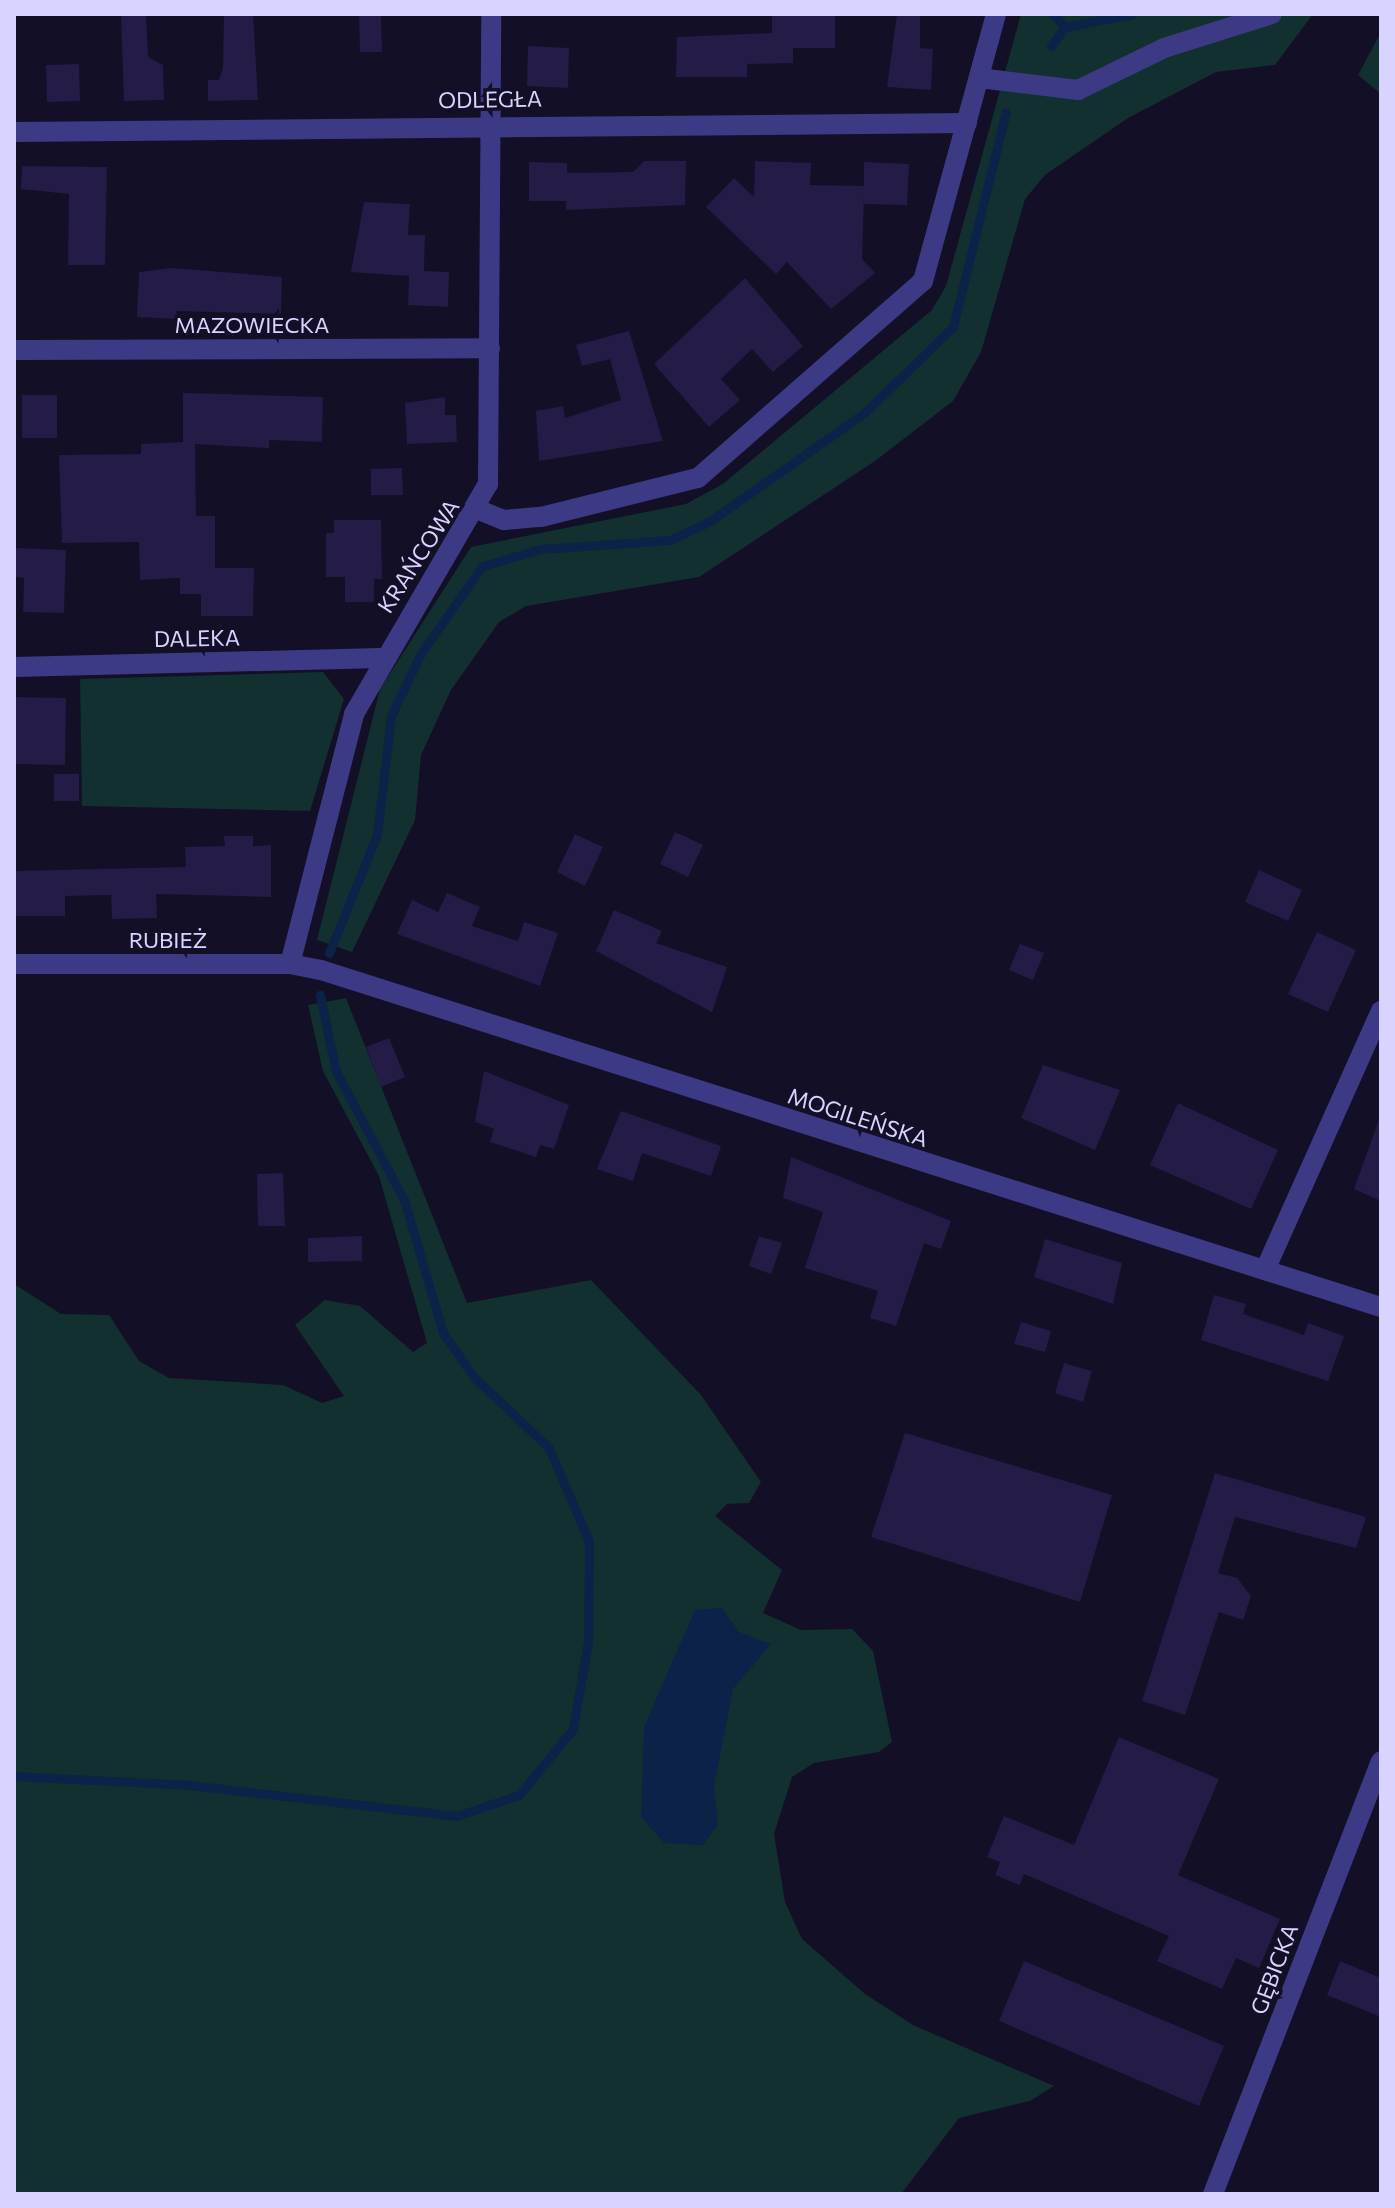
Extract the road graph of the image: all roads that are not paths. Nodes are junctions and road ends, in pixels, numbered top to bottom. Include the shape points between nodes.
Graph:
1 (491, 14) edge
2 (996, 14) edge
3 (1272, 14) edge
4 (979, 78) junction
5 (492, 122) junction
6 (967, 123) junction
7 (14, 132) edge
8 (490, 348) junction
9 (14, 350) edge
10 (479, 510) junction
11 (380, 658) junction
12 (14, 667) edge
13 (14, 964) edge
14 (290, 964) junction
15 (321, 970) joint
16 (1381, 1011) edge
17 (1265, 1270) junction
18 (1381, 1307) edge
19 (1381, 1761) edge
20 (1213, 2194) edge

1 - 5 street, KRAŃCOWA
2 - 4 street
3 - 4 street via 1164,48 1078,90
4 - 6 street
5 - 6 street, ODLEGŁA
5 - 7 street, ODLEGŁA
5 - 8 street, KRAŃCOWA
6 - 10 street via 923,281 698,478 541,517 504,520
8 - 9 street, MAZOWIECKA
8 - 10 street, KRAŃCOWA via 488,484
10 - 11 street, KRAŃCOWA
11 - 12 street, DALEKA
11 - 14 street, KRAŃCOWA via 354,714
13 - 14 street, RUBIEŻ
14 - 15 street, RUBIEŻ
15 - 17 street, MOGILEŃSKA
16 - 17 street
17 - 18 street, MOGILEŃSKA
19 - 20 street, GĘBICKA

